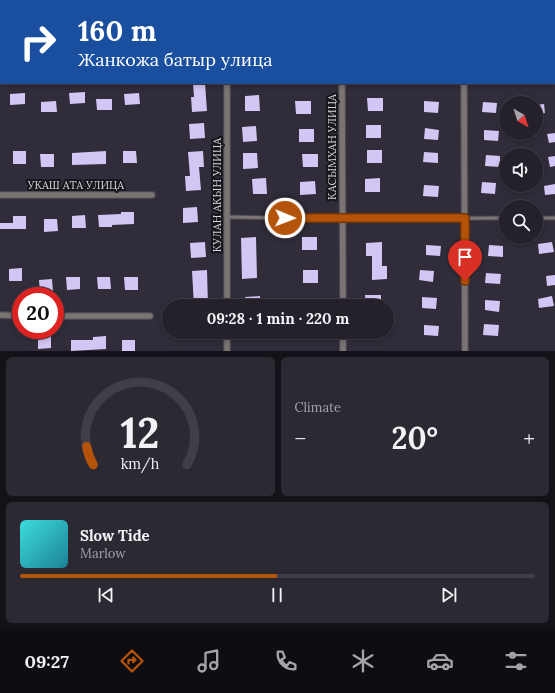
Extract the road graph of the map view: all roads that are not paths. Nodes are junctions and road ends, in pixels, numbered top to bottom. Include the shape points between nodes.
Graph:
1 (227, 84) edge
2 (342, 84) edge
3 (464, 84) edge
4 (0, 195) edge
5 (152, 195) dead end
6 (227, 218) junction
7 (465, 218) junction
8 (499, 218) edge
9 (543, 218) edge
10 (555, 218) edge
11 (342, 219) junction
12 (227, 299) edge
13 (343, 299) edge
14 (0, 316) edge
15 (12, 316) edge
16 (64, 316) edge
17 (150, 316) dead end
18 (227, 339) edge
19 (343, 339) edge
20 (227, 351) edge
21 (343, 351) edge
22 (465, 351) edge

1 - 6 street, КУЛАН АКЫН УЛИЦА
2 - 11 street, КАСЫМХАН УЛИЦА
3 - 7 street
4 - 5 street, УКАШ АТА УЛИЦА
6 - 11 lane
6 - 12 street, КУЛАН АКЫН УЛИЦА
7 - 8 lane
7 - 11 lane
7 - 22 street
9 - 10 lane
11 - 13 street, КАСЫМХАН УЛИЦА
14 - 15 street
16 - 17 street
18 - 20 street
19 - 21 street

